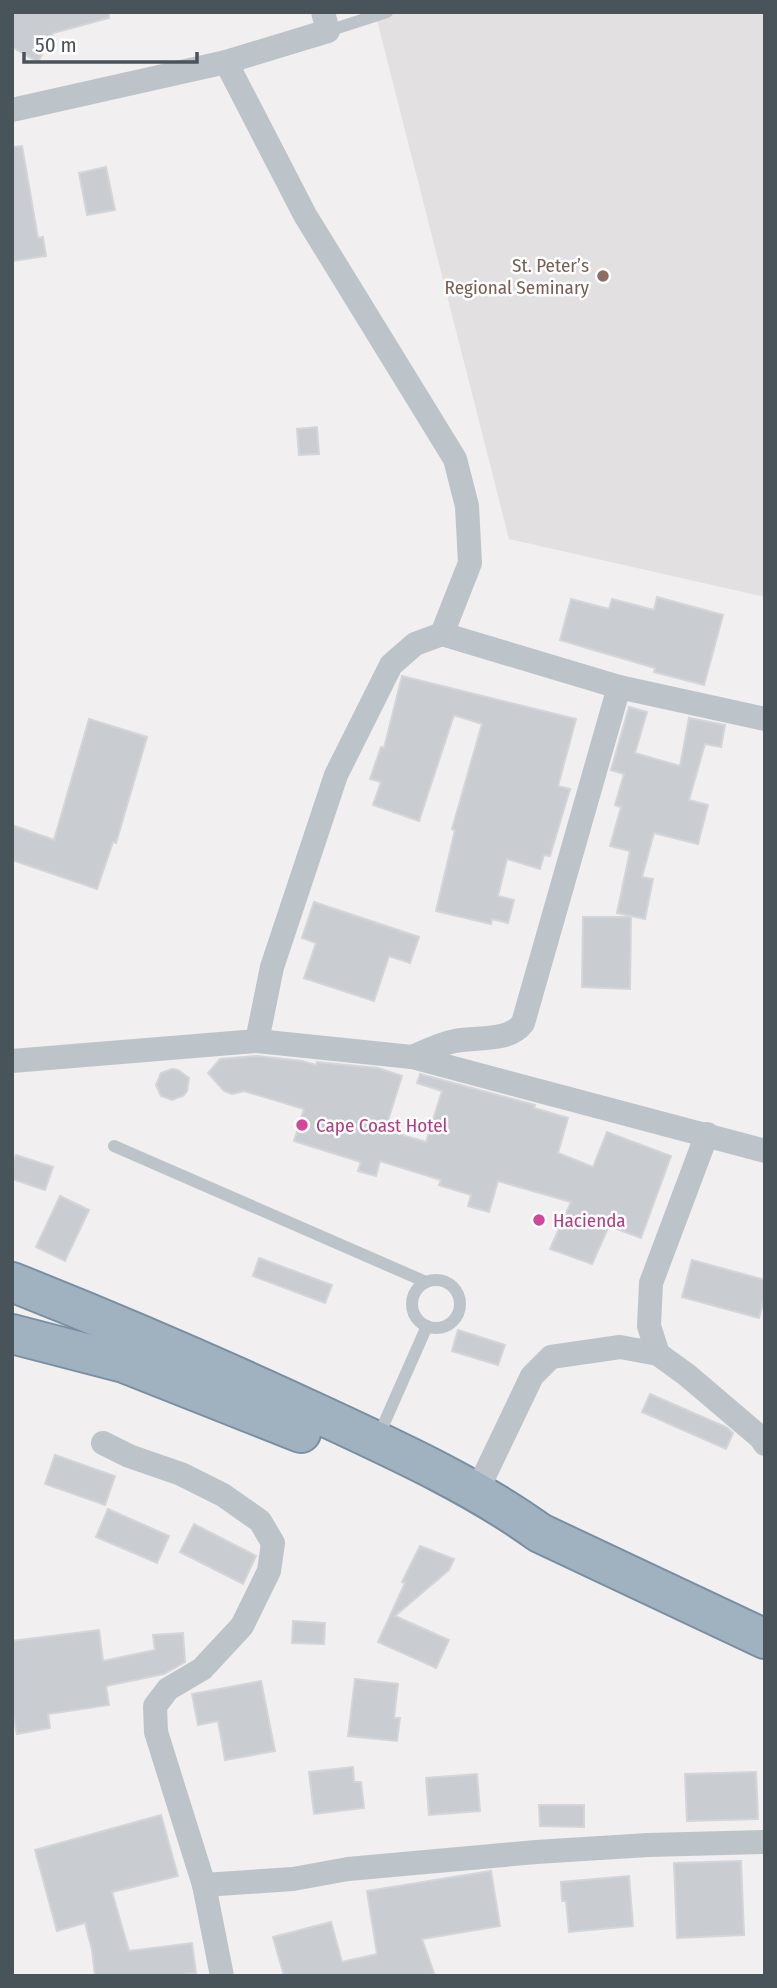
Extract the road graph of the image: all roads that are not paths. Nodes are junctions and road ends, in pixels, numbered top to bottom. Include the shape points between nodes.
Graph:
1 (387, 12) edge
2 (325, 22) edge
3 (226, 62) junction
4 (12, 110) edge
5 (442, 634) junction
6 (619, 687) junction
7 (765, 719) edge
8 (257, 1041) junction
9 (412, 1057) junction
10 (12, 1062) edge
11 (707, 1135) junction
12 (114, 1146) dead end
13 (765, 1151) edge
14 (12, 1282) edge
15 (426, 1282) junction
16 (427, 1326) junction
17 (12, 1334) edge
18 (659, 1354) junction
19 (377, 1441) junction
20 (103, 1443) dead end
21 (765, 1444) edge
22 (476, 1493) junction
23 (540, 1533) junction
24 (765, 1639) edge
25 (765, 1842) edge
26 (204, 1885) junction
27 (222, 1976) edge

1 - 2 lane
2 - 3 street
3 - 4 street
3 - 5 street via 305,215 455,459 467,506 470,563
5 - 6 street
5 - 8 street via 415,644 391,665 336,775 272,967
6 - 7 street
6 - 9 street via 523,1023 508,1035 453,1041
8 - 9 street
8 - 10 street
9 - 11 street
11 - 13 street
11 - 18 street via 651,1283 649,1326
12 - 15 lane
14 - 19 highway via 129,1328
15 - 16 lane via 413,1295 412,1304 414,1314
15 - 16 lane via 452,1286 459,1303 453,1320
16 - 19 lane
17 - 23 highway via 124,1363 288,1427 500,1525
18 - 21 street
18 - 22 street via 620,1347 551,1357 532,1376
19 - 22 highway
20 - 26 street via 223,1495 260,1521 273,1543 269,1571 242,1626 202,1669 168,1689 155,1706 156,1732
22 - 23 highway
23 - 24 highway
25 - 26 street via 536,1852
26 - 27 street

